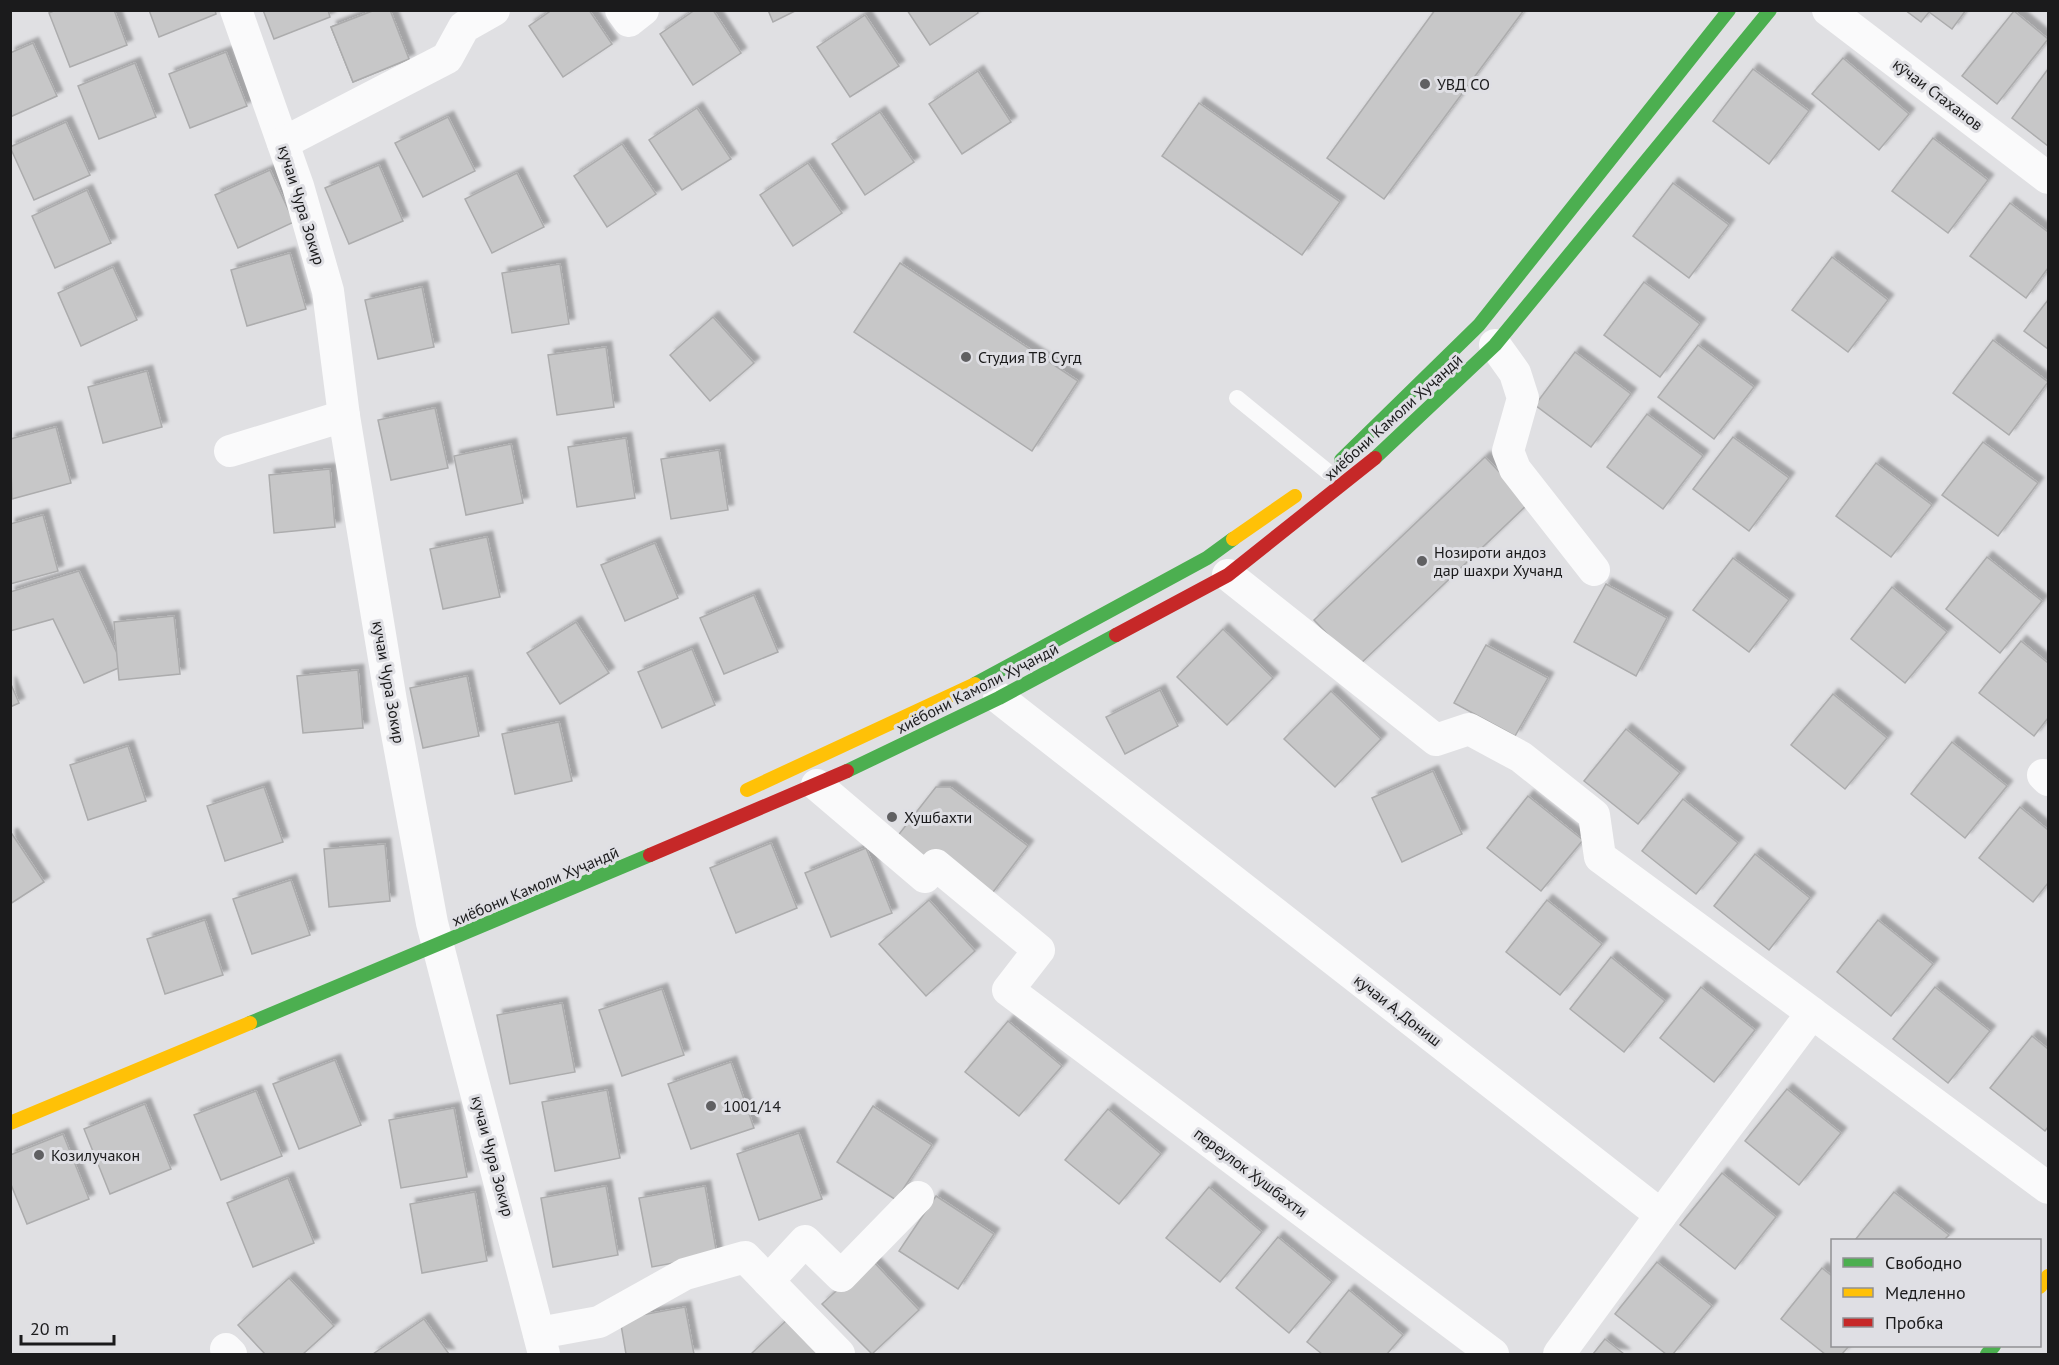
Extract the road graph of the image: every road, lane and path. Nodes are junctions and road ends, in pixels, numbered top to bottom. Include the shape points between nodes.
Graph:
1 (236, 10) edge
2 (494, 10) edge
3 (621, 10) edge
4 (643, 10) edge
5 (1729, 10) edge
6 (1770, 10) edge
7 (1828, 10) edge
8 (283, 143) junction
9 (2049, 178) edge
10 (1495, 345) junction
11 (1237, 398) dead end
12 (344, 416) junction
13 (230, 451) dead end
14 (1319, 479) junction
15 (1594, 570) dead end
16 (1228, 575) junction
17 (999, 698) junction
18 (817, 785) junction
19 (733, 796) dead end
20 (434, 928) junction
21 (1812, 1013) junction
22 (10, 1123) edge
23 (2049, 1188) edge
24 (918, 1197) dead end
25 (1661, 1215) junction
26 (768, 1281) junction
27 (540, 1348) edge
28 (839, 1354) edge
29 (1493, 1354) edge
30 (1559, 1354) edge

1 - 8 street, кучаи Чура Зокир
2 - 8 street via 464,27 447,58
3 - 4 street via 628,21
5 - 14 main road, хиёбони Камоли Хуҷандӣ via 1479,325
6 - 10 main road, хиёбони Камоли Хуҷандӣ
7 - 9 street, кӯчаи Стаханов
8 - 12 street, кучаи Чура Зокир via 328,291
10 - 15 street via 1515,373 1523,398 1508,451 1515,470
10 - 16 main road, хиёбони Камоли Хуҷандӣ via 1357,475
11 - 14 lane
12 - 13 street
12 - 20 street, кучаи Чура Зокир via 391,701
14 - 19 main road, хиёбони Камоли Хуҷандӣ via 1207,558 979,682
16 - 17 main road, хиёбони Камоли Хуҷандӣ
16 - 21 street via 1436,740 1469,729 1521,757 1594,815 1600,857
17 - 18 main road, хиёбони Камоли Хуҷандӣ
17 - 25 street, кучаи А.Дониш
18 - 20 main road, хиёбони Камоли Хуҷандӣ
18 - 29 street, переулок Хушбахти via 925,877 936,865 1039,950 1008,990
20 - 22 main road, хиёбони Камоли Хуҷандӣ
20 - 27 street, кучаи Чура Зокир
21 - 23 street
21 - 25 street
24 - 26 street via 841,1276 805,1241
25 - 30 street
26 - 27 street via 745,1257 685,1274 599,1322
26 - 28 street

